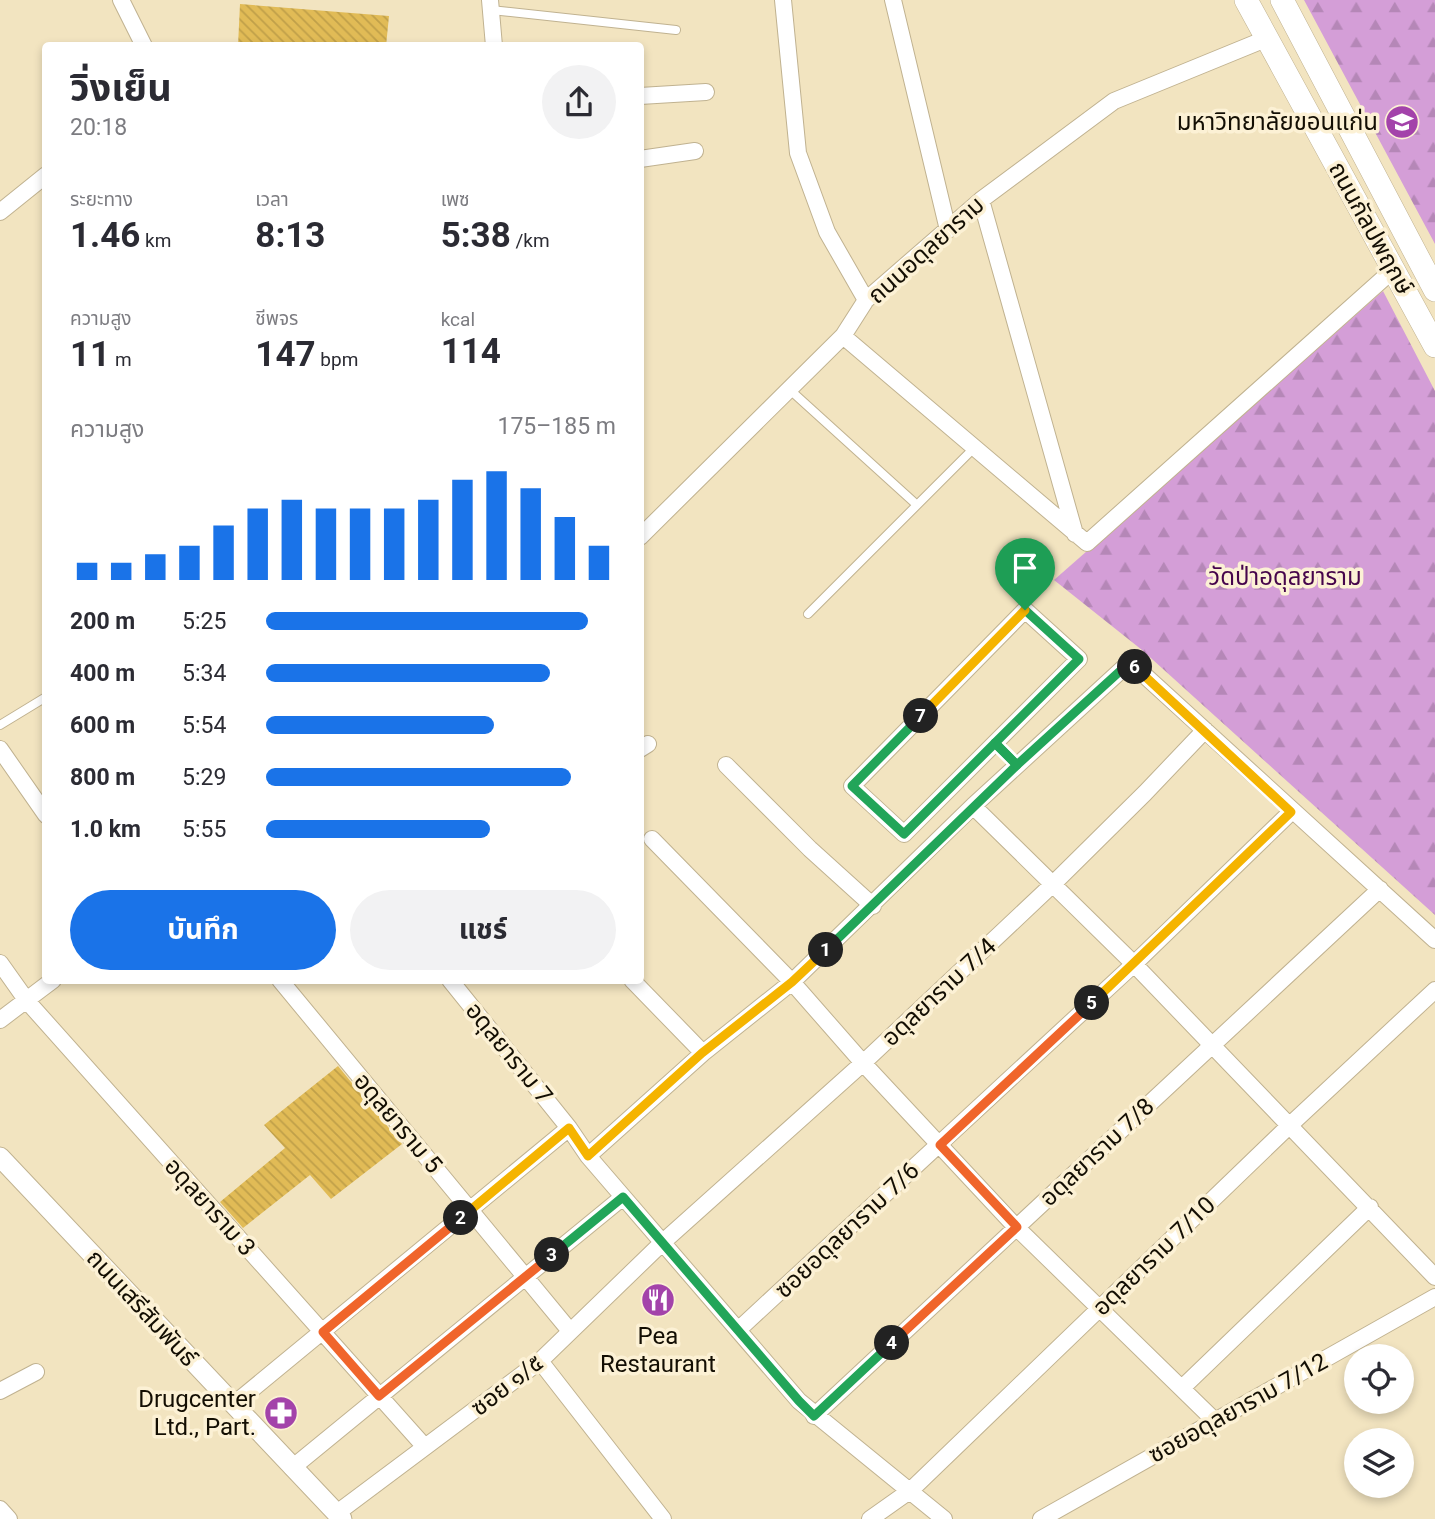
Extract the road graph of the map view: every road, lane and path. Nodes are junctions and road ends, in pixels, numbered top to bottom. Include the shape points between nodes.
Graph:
1 (121, 0) edge
2 (783, 0) edge
3 (892, 0) edge
4 (1247, 0) edge
5 (1282, 0) edge
6 (490, 5) edge
7 (676, 30) dead end
8 (1268, 38) junction
9 (142, 42) edge
10 (494, 42) edge
11 (706, 92) dead end
12 (644, 96) edge
13 (695, 151) dead end
14 (644, 158) edge
15 (42, 178) edge
16 (981, 200) junction
17 (0, 212) edge
18 (948, 230) junction
19 (1394, 269) junction
20 (1435, 290) edge
21 (866, 300) junction
22 (843, 336) junction
23 (1435, 346) edge
24 (789, 389) junction
25 (974, 448) junction
26 (917, 505) junction
27 (644, 533) edge
28 (1075, 534) junction
29 (808, 614) dead end
30 (42, 699) edge
31 (0, 725) edge
32 (1205, 730) junction
33 (995, 743) junction
34 (0, 750) edge
35 (726, 765) dead end
36 (1017, 765) junction
37 (41, 798) edge
38 (972, 806) junction
39 (1291, 812) junction
40 (652, 839) dead end
41 (1052, 885) junction
42 (1380, 889) junction
43 (873, 906) junction
44 (1435, 940) edge
45 (0, 963) edge
46 (1134, 964) junction
47 (792, 982) junction
48 (48, 984) edge
49 (283, 984) edge
50 (453, 984) edge
51 (636, 984) edge
52 (1435, 990) edge
53 (27, 1001) junction
54 (0, 1020) edge
55 (1213, 1045) junction
56 (702, 1053) junction
57 (863, 1063) junction
58 (1290, 1125) junction
59 (569, 1128) junction
60 (940, 1145) junction
61 (588, 1156) junction
62 (0, 1157) edge
63 (623, 1197) junction
64 (1370, 1208) junction
65 (470, 1210) junction
66 (1017, 1227) junction
67 (663, 1241) junction
68 (525, 1277) junction
69 (1435, 1277) edge
70 (1435, 1297) edge
71 (1100, 1307) junction
72 (570, 1331) junction
73 (738, 1331) junction
74 (323, 1332) junction
75 (540, 1362) junction
76 (36, 1372) dead end
77 (1182, 1388) junction
78 (0, 1391) edge
79 (379, 1396) junction
80 (233, 1405) junction
81 (814, 1416) junction
82 (1215, 1421) junction
83 (425, 1447) junction
84 (292, 1468) junction
85 (911, 1490) junction
86 (0, 1508) edge
87 (340, 1516) edge
88 (9, 1519) edge
89 (663, 1519) edge
90 (870, 1519) edge
91 (944, 1519) edge
92 (1041, 1519) edge

1 - 9 street
2 - 21 street via 798,153 827,232
3 - 18 street
4 - 8 main road, ถนนกัลปพฤกษ์
5 - 20 main road, ถนนกัลปพฤกษ์
6 - 7 lane
6 - 10 street
8 - 16 street, ถนนอดุลยาราม via 1114,101
8 - 19 main road, ถนนกัลปพฤกษ์
11 - 12 street
13 - 14 street
15 - 17 street
16 - 18 street, ถนนอดุลยาราม
16 - 28 street
18 - 21 street, ถนนอดุลยาราม
19 - 23 main road, ถนนกัลปพฤกษ์
19 - 28 street via 1087,543
21 - 22 street, ถนนอดุลยาราม
22 - 24 street, ถนนอดุลยาราม
22 - 25 street
24 - 26 lane
24 - 27 street, ถนนอดุลยาราม
25 - 26 lane
25 - 28 street
26 - 29 lane
30 - 31 lane
32 - 36 street via 1130,662
32 - 39 street
32 - 41 street, อดุลยาราม 7/4
33 - 33 street via 904,834 852,786 1025,610 1079,659
33 - 36 street
34 - 37 street
35 - 43 street
36 - 38 street
38 - 41 street
38 - 43 street
39 - 42 street
39 - 46 street, ซอยอดุลยาราม 7/6
40 - 47 street
41 - 46 street
41 - 57 street, อดุลยาราม 7/4
42 - 44 street
42 - 55 street, อดุลยาราม 7/8
43 - 47 street
45 - 53 street, อดุลยาราม 3
46 - 55 street
46 - 60 street, ซอยอดุลยาราม 7/6
47 - 56 street
47 - 57 street
48 - 53 street
49 - 65 street, อดุลยาราม 5
50 - 59 street, อดุลยาราม 7
51 - 56 street
52 - 58 street, อดุลยาราม 7/10
53 - 54 street
53 - 74 street, อดุลยาราม 3
55 - 58 street
55 - 66 street, อดุลยาราม 7/8
56 - 61 street
57 - 60 street
57 - 67 street, อดุลยาราม 7/4
58 - 64 street
58 - 71 street, อดุลยาราม 7/10
59 - 61 street, อดุลยาราม 7
59 - 65 street
60 - 66 street
60 - 73 street, ซอยอดุลยาราม 7/6
61 - 63 street, อดุลยาราม 7
62 - 80 street, ถนนเสรีสัมพันธ์
63 - 67 street, อดุลยาราม 7
63 - 68 street
64 - 69 street
64 - 77 street
65 - 68 street, อดุลยาราม 5
65 - 74 street
66 - 71 street
66 - 81 street, อดุลยาราม 7/8
67 - 72 street, ซอย ๑/๕
67 - 73 street, อดุลยาราม 7
68 - 72 street, อดุลยาราม 5
68 - 79 street
70 - 82 street, ซอยอดุลยาราม 7/12
71 - 77 street
71 - 85 street, อดุลยาราม 7/10
72 - 75 street, ซอย ๑/๕
73 - 81 street, อดุลยาราม 7
74 - 79 street, อดุลยาราม 3
74 - 80 street
75 - 83 street, ซอย ๑/๕
75 - 89 street
76 - 78 street
77 - 82 street
79 - 83 street, อดุลยาราม 3
79 - 84 street
80 - 84 street, ถนนเสรีสัมพันธ์
81 - 85 street, อดุลยาราม 7
82 - 92 street, ซอยอดุลยาราม 7/12
83 - 87 street, ซอย ๑/๕
84 - 87 street, ถนนเสรีสัมพันธ์
85 - 90 street, อดุลยาราม 7/10
85 - 91 street, อดุลยาราม 7
86 - 88 street

